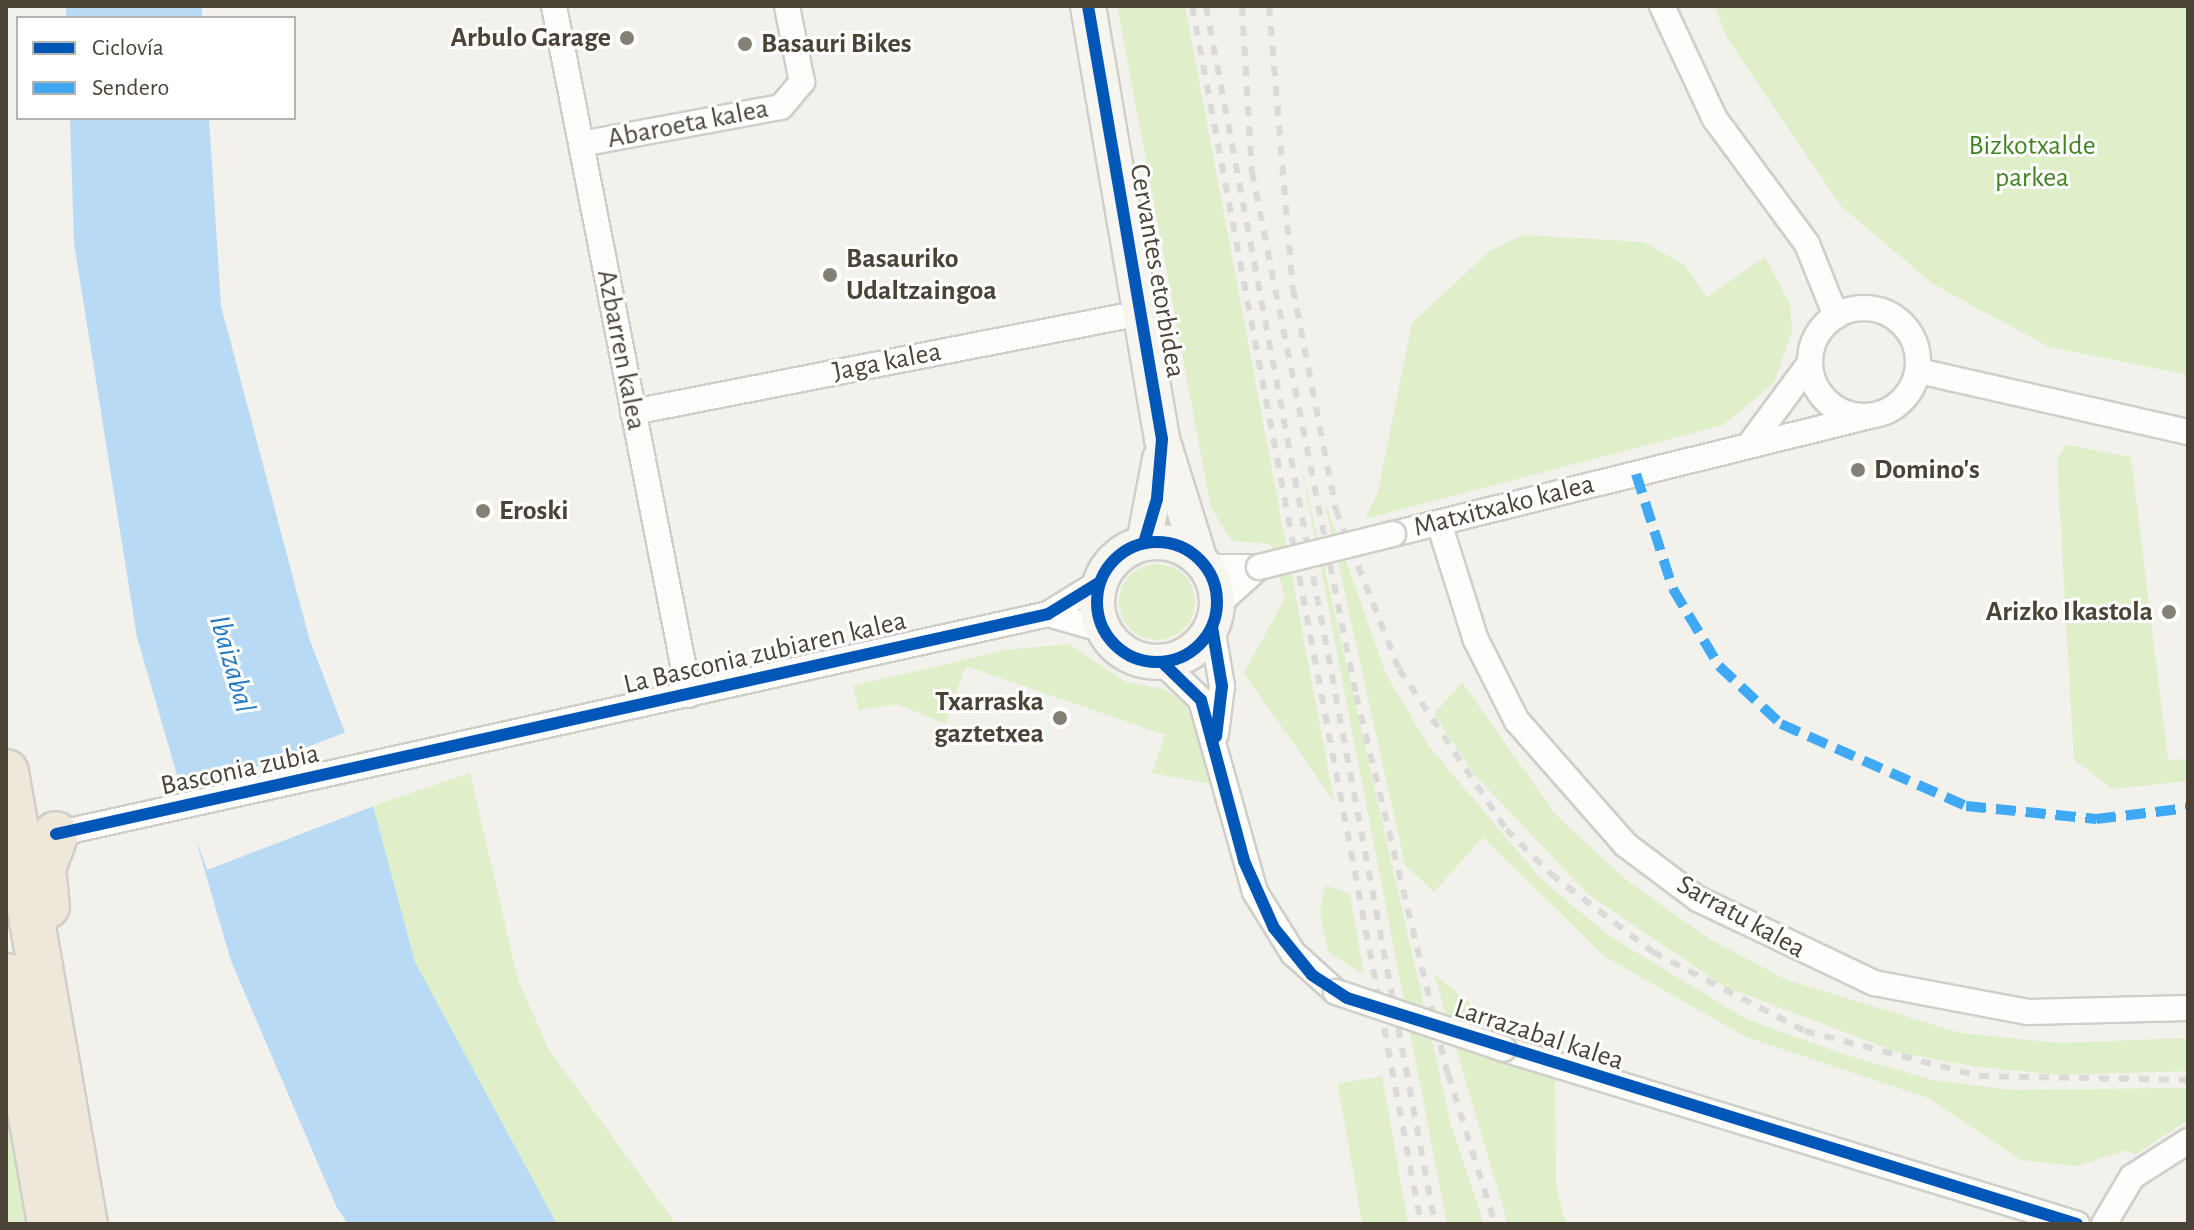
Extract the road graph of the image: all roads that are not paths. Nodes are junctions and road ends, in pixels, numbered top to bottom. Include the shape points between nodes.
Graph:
1 (554, 6) edge
2 (787, 6) edge
3 (1088, 6) edge
4 (1662, 6) edge
5 (581, 144) junction
6 (1141, 313) junction
7 (1836, 316) junction
8 (1810, 363) junction
9 (1919, 371) junction
10 (633, 412) junction
11 (1869, 416) junction
12 (2188, 432) edge
13 (1162, 439) junction
14 (1750, 444) junction
15 (1439, 523) junction
16 (1144, 543) junction
17 (1203, 563) junction
18 (1259, 567) junction
19 (1100, 582) junction
20 (1048, 614) junction
21 (1215, 616) junction
22 (1104, 630) junction
23 (1163, 663) junction
24 (689, 695) junction
25 (1216, 737) junction
26 (434, 752) joint
27 (6, 772) edge
28 (27, 841) edge
29 (6, 976) edge
30 (2188, 1008) edge
31 (2188, 1141) edge
32 (50, 1224) edge
33 (85, 1224) edge
34 (105, 1224) edge
35 (2077, 1224) edge
36 (2104, 1224) edge

1 - 5 street, Azbarren kalea
2 - 5 street, Abaroeta kalea via 802,82 781,107
3 - 6 street, Cervantes etorbidea
4 - 7 street via 1715,119 1807,244
5 - 10 street, Azbarren kalea
6 - 10 street, Jaga kalea
6 - 13 street, Cervantes etorbidea
7 - 8 street via 1817,336
7 - 9 street via 1864,308 1892,316 1912,337
8 - 11 street via 1828,402
8 - 14 street
9 - 11 street via 1903,399
9 - 12 street
10 - 24 street, Azbarren kalea
11 - 14 street, Matxitxako kalea
13 - 16 street, Cervantes etorbidea via 1157,499
13 - 17 street, Cervantes etorbidea
14 - 15 street, Matxitxako kalea
15 - 18 street, Matxitxako kalea, bridge
15 - 30 street, Sarratu kalea via 1476,640 1517,721 1615,834 1698,899 1874,983 2028,1012
16 - 17 street via 1164,541
16 - 19 street via 1117,557
17 - 18 street, Matxitxako kalea
17 - 21 street
18 - 21 street, Matxitxako kalea
19 - 20 street, La Basconia zubiaren kalea
19 - 22 street
20 - 22 street, La Basconia zubiaren kalea
20 - 24 street, La Basconia zubiaren kalea
21 - 23 street via 1192,651
21 - 25 street via 1222,686
22 - 23 street via 1128,655
23 - 25 street via 1191,684
24 - 26 street, La Basconia zubiaren kalea
25 - 35 street, Larrazabal kalea, bridge via 1255,892 1293,953 1336,992 1504,1049
26 - 28 street, Basconia zubia
27 - 28 highway
28 - 33 highway
28 - 34 highway via 43,869
29 - 32 highway
31 - 36 street via 2132,1177

